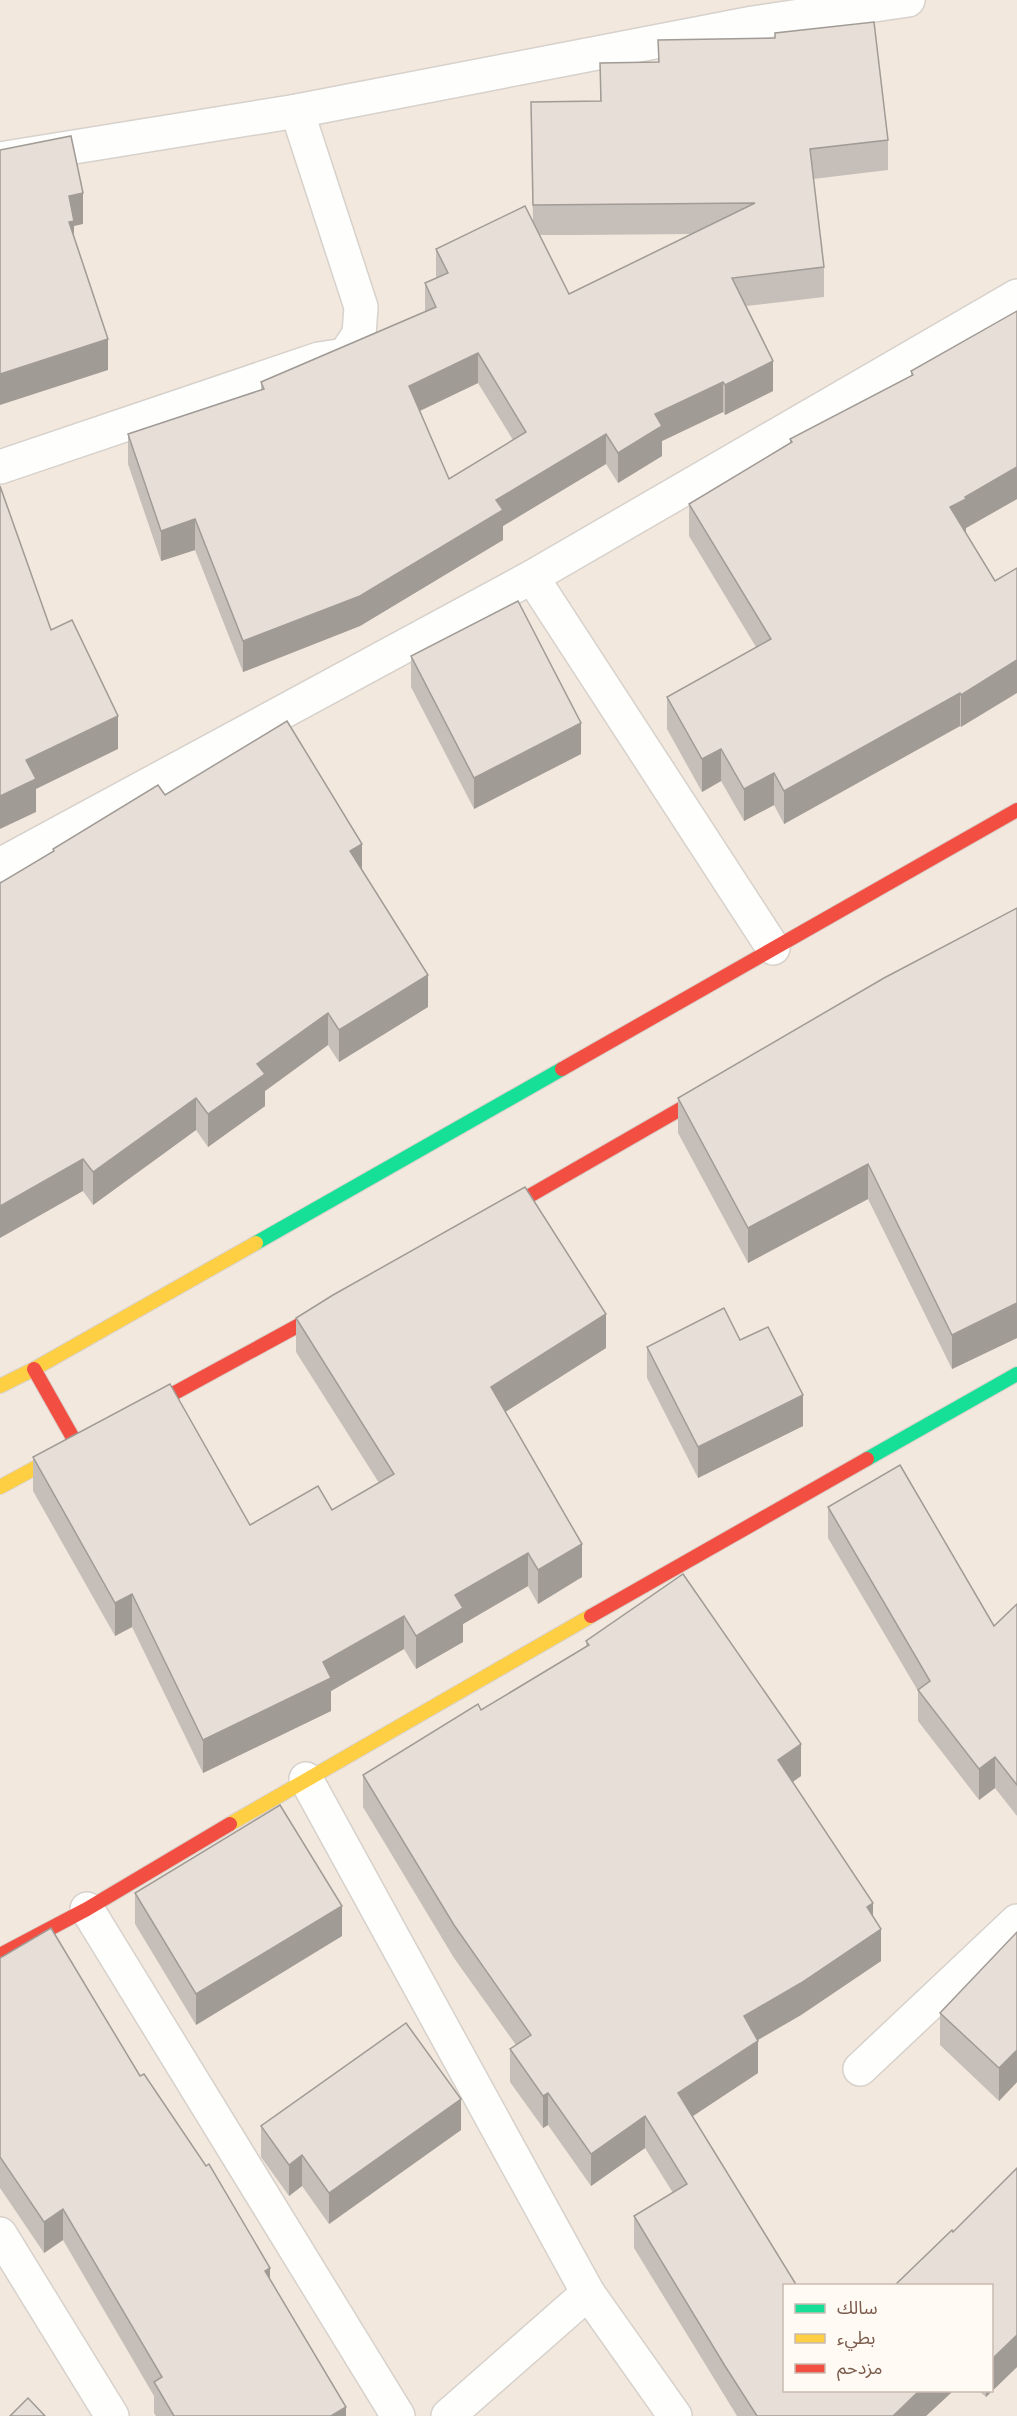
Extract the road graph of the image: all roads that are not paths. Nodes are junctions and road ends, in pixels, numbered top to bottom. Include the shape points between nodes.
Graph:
1 (908, 0) edge
2 (862, 3) edge
3 (297, 111) junction
4 (0, 159) edge
5 (1017, 296) edge
6 (0, 466) edge
7 (532, 577) junction
8 (1017, 810) edge
9 (0, 865) edge
10 (773, 948) junction
11 (730, 1080) edge
12 (477, 1226) edge
13 (352, 1296) edge
14 (34, 1369) junction
15 (1017, 1374) edge
16 (0, 1386) edge
17 (128, 1418) edge
18 (0, 1487) edge
19 (306, 1779) junction
20 (87, 1908) junction
21 (1017, 1921) edge
22 (0, 1955) edge
23 (860, 2069) dead end
24 (0, 2234) edge
25 (588, 2294) junction
26 (112, 2416) edge
27 (398, 2416) edge
28 (448, 2416) edge
29 (675, 2416) edge

1 - 2 street
2 - 3 street
3 - 4 street
3 - 6 street via 361,307 359,334 345,355 319,359
5 - 7 street
7 - 9 street
7 - 10 street
8 - 10 street
10 - 14 street
11 - 12 street
13 - 17 street
14 - 16 street
14 - 18 street via 82,1442
15 - 19 street
19 - 20 street
19 - 25 street
20 - 22 street
20 - 27 street
21 - 23 street
24 - 26 street
25 - 28 street
25 - 29 street

